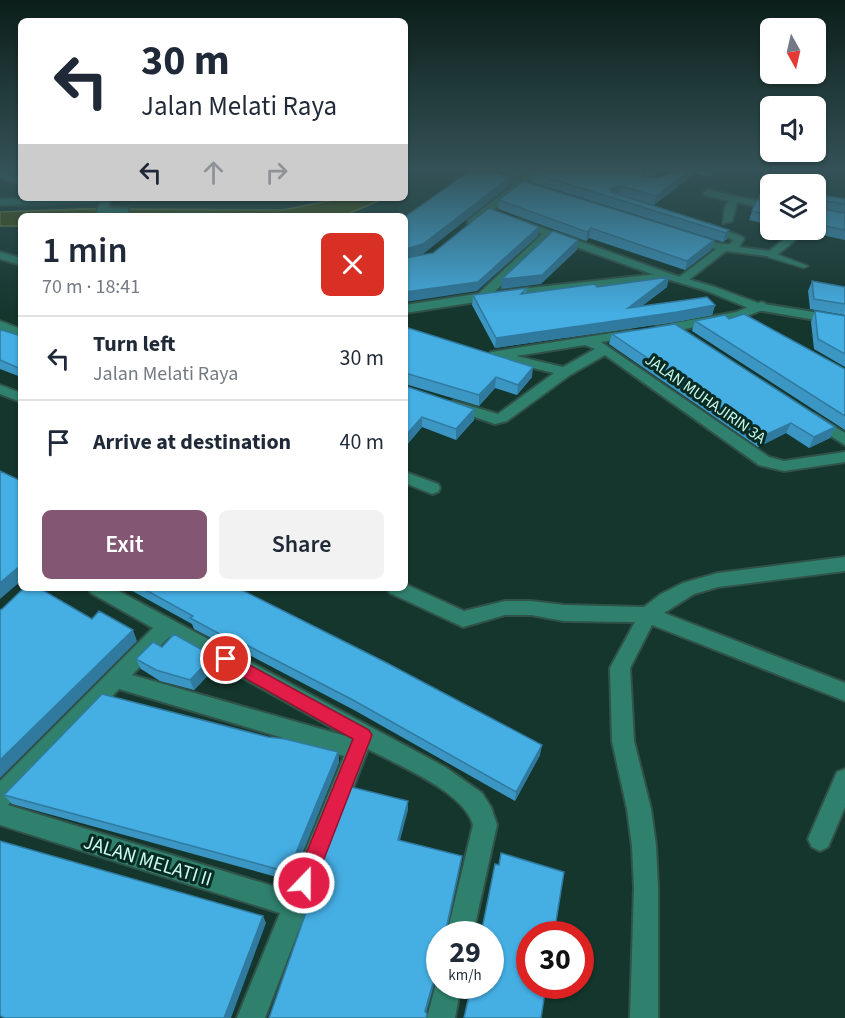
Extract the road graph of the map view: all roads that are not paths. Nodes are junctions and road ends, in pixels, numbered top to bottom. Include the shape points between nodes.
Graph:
1 (488, 219) edge
2 (507, 219) edge
3 (699, 224) edge
4 (461, 231) edge
5 (550, 233) junction
6 (680, 234) edge
7 (790, 240) edge
8 (724, 248) junction
9 (0, 255) edge
10 (771, 255) junction
11 (18, 261) edge
12 (804, 266) dead end
13 (667, 276) junction
14 (682, 280) junction
15 (482, 297) junction
16 (761, 306) junction
17 (408, 309) edge
18 (845, 321) edge
19 (0, 326) edge
20 (675, 328) junction
21 (18, 333) edge
22 (587, 341) junction
23 (695, 341) edge
24 (605, 349) junction
25 (565, 372) junction
26 (0, 389) edge
27 (18, 397) edge
28 (439, 400) edge
29 (805, 413) edge
30 (845, 440) edge
31 (845, 457) edge
32 (408, 478) edge
33 (432, 488) dead end
34 (845, 564) edge
35 (103, 591) edge
36 (402, 591) edge
37 (648, 615) junction
38 (167, 626) junction
39 (115, 679) junction
40 (845, 692) edge
41 (360, 743) junction
42 (845, 780) edge
43 (0, 797) edge
44 (0, 814) edge
45 (820, 839) dead end
46 (296, 905) junction
47 (463, 921) edge
48 (445, 999) edge
49 (251, 1018) edge
50 (441, 1018) edge
51 (645, 1018) edge

1 - 4 street
2 - 5 street
3 - 8 street via 739,239 734,247
5 - 13 street
5 - 15 street
6 - 8 street
7 - 10 street
8 - 10 street
8 - 14 street
9 - 11 street
10 - 12 lane
13 - 14 street
13 - 15 street
14 - 16 street
15 - 17 street
16 - 18 street
16 - 20 street via 744,318
19 - 21 street
20 - 22 street
20 - 23 street
22 - 24 street, JALAN MUHAJIRIN 3A
22 - 25 street via 490,353
24 - 25 street
24 - 31 street, JALAN MUHAJIRIN 3A via 764,461 784,466
25 - 28 street via 498,419
26 - 27 street
29 - 30 street
32 - 33 street
34 - 37 street via 718,580 689,588
35 - 38 street
36 - 37 street via 463,619 505,608
37 - 40 street
37 - 51 street via 620,668 623,741 644,846
38 - 39 street
38 - 41 street
39 - 41 street
39 - 43 street
41 - 46 street
41 - 47 street via 437,775 472,797 483,814 485,825
42 - 45 street
44 - 46 street, JALAN MELATI II
46 - 49 street
48 - 50 street

